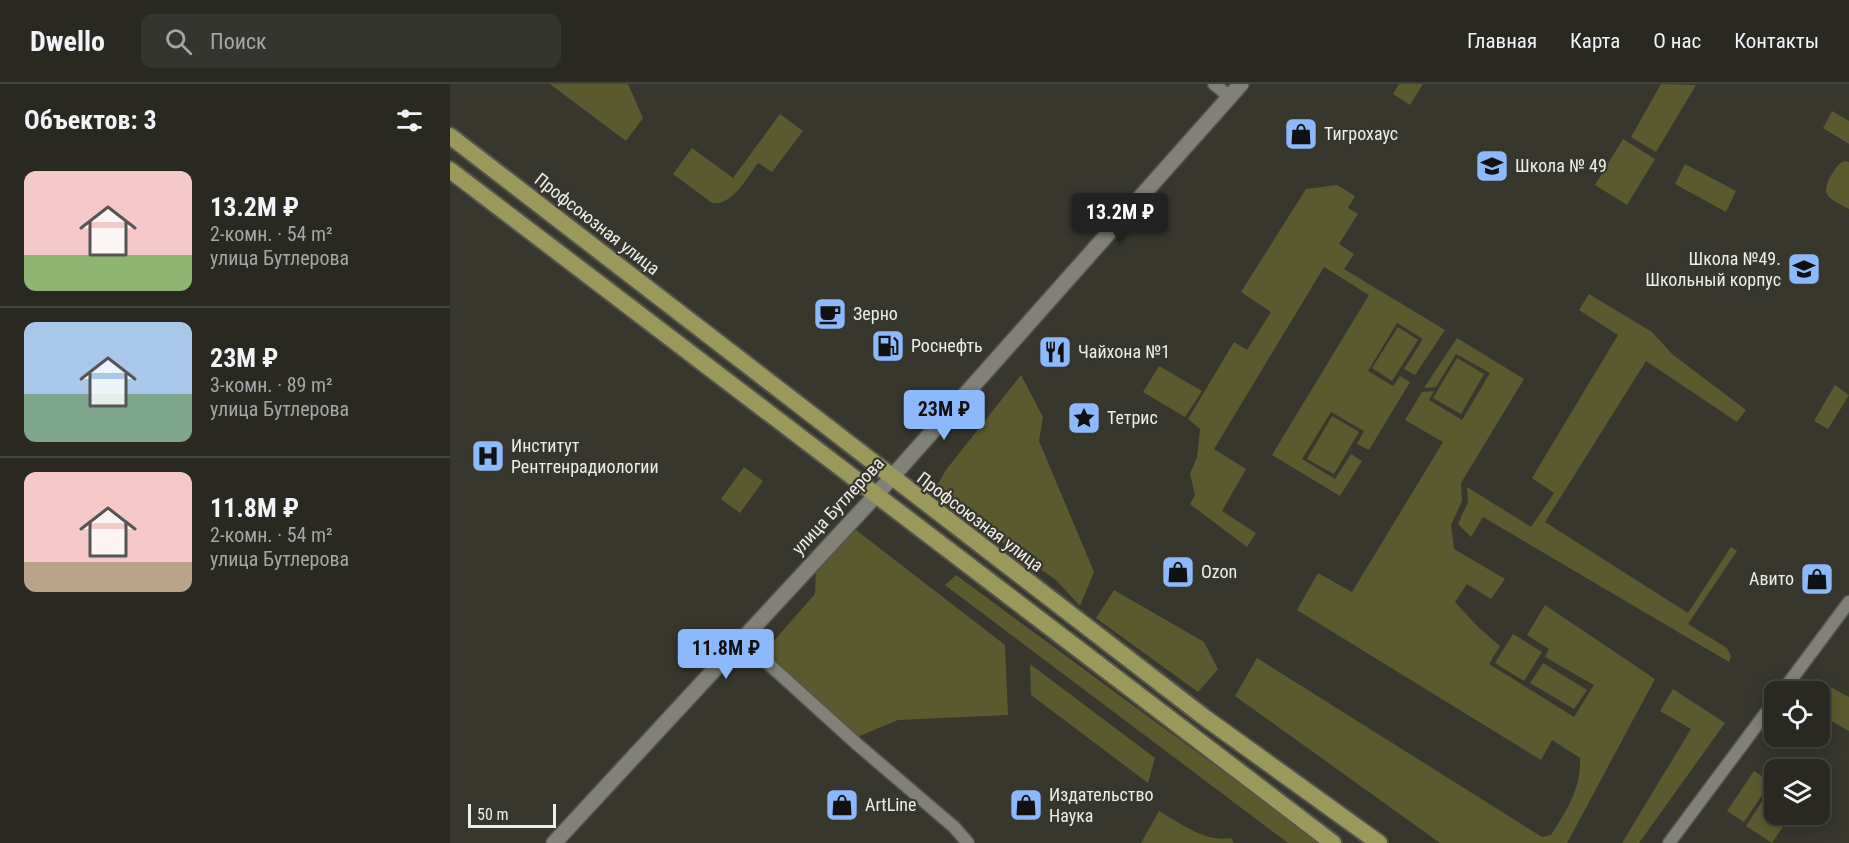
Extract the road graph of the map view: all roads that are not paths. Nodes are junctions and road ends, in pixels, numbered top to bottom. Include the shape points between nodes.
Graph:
1 (1214, 84) edge
2 (1241, 84) edge
3 (1230, 97) junction
4 (450, 136) edge
5 (450, 170) edge
6 (891, 478) junction
7 (876, 495) junction
8 (1849, 602) edge
9 (741, 639) junction
10 (1790, 681) edge
11 (1764, 715) edge
12 (554, 843) edge
13 (968, 843) edge
14 (1333, 843) edge
15 (1379, 843) edge
16 (1669, 843) edge

1 - 3 street
2 - 3 street, улица Бутлерова
3 - 6 street, улица Бутлерова
4 - 6 main road, Профсоюзная улица
5 - 7 main road
6 - 7 street, улица Бутлерова
6 - 15 main road, Профсоюзная улица via 1204,717
7 - 9 street, улица Бутлерова
7 - 14 main road
8 - 10 street
9 - 12 street, улица Бутлерова
9 - 13 street via 954,826
11 - 16 street

